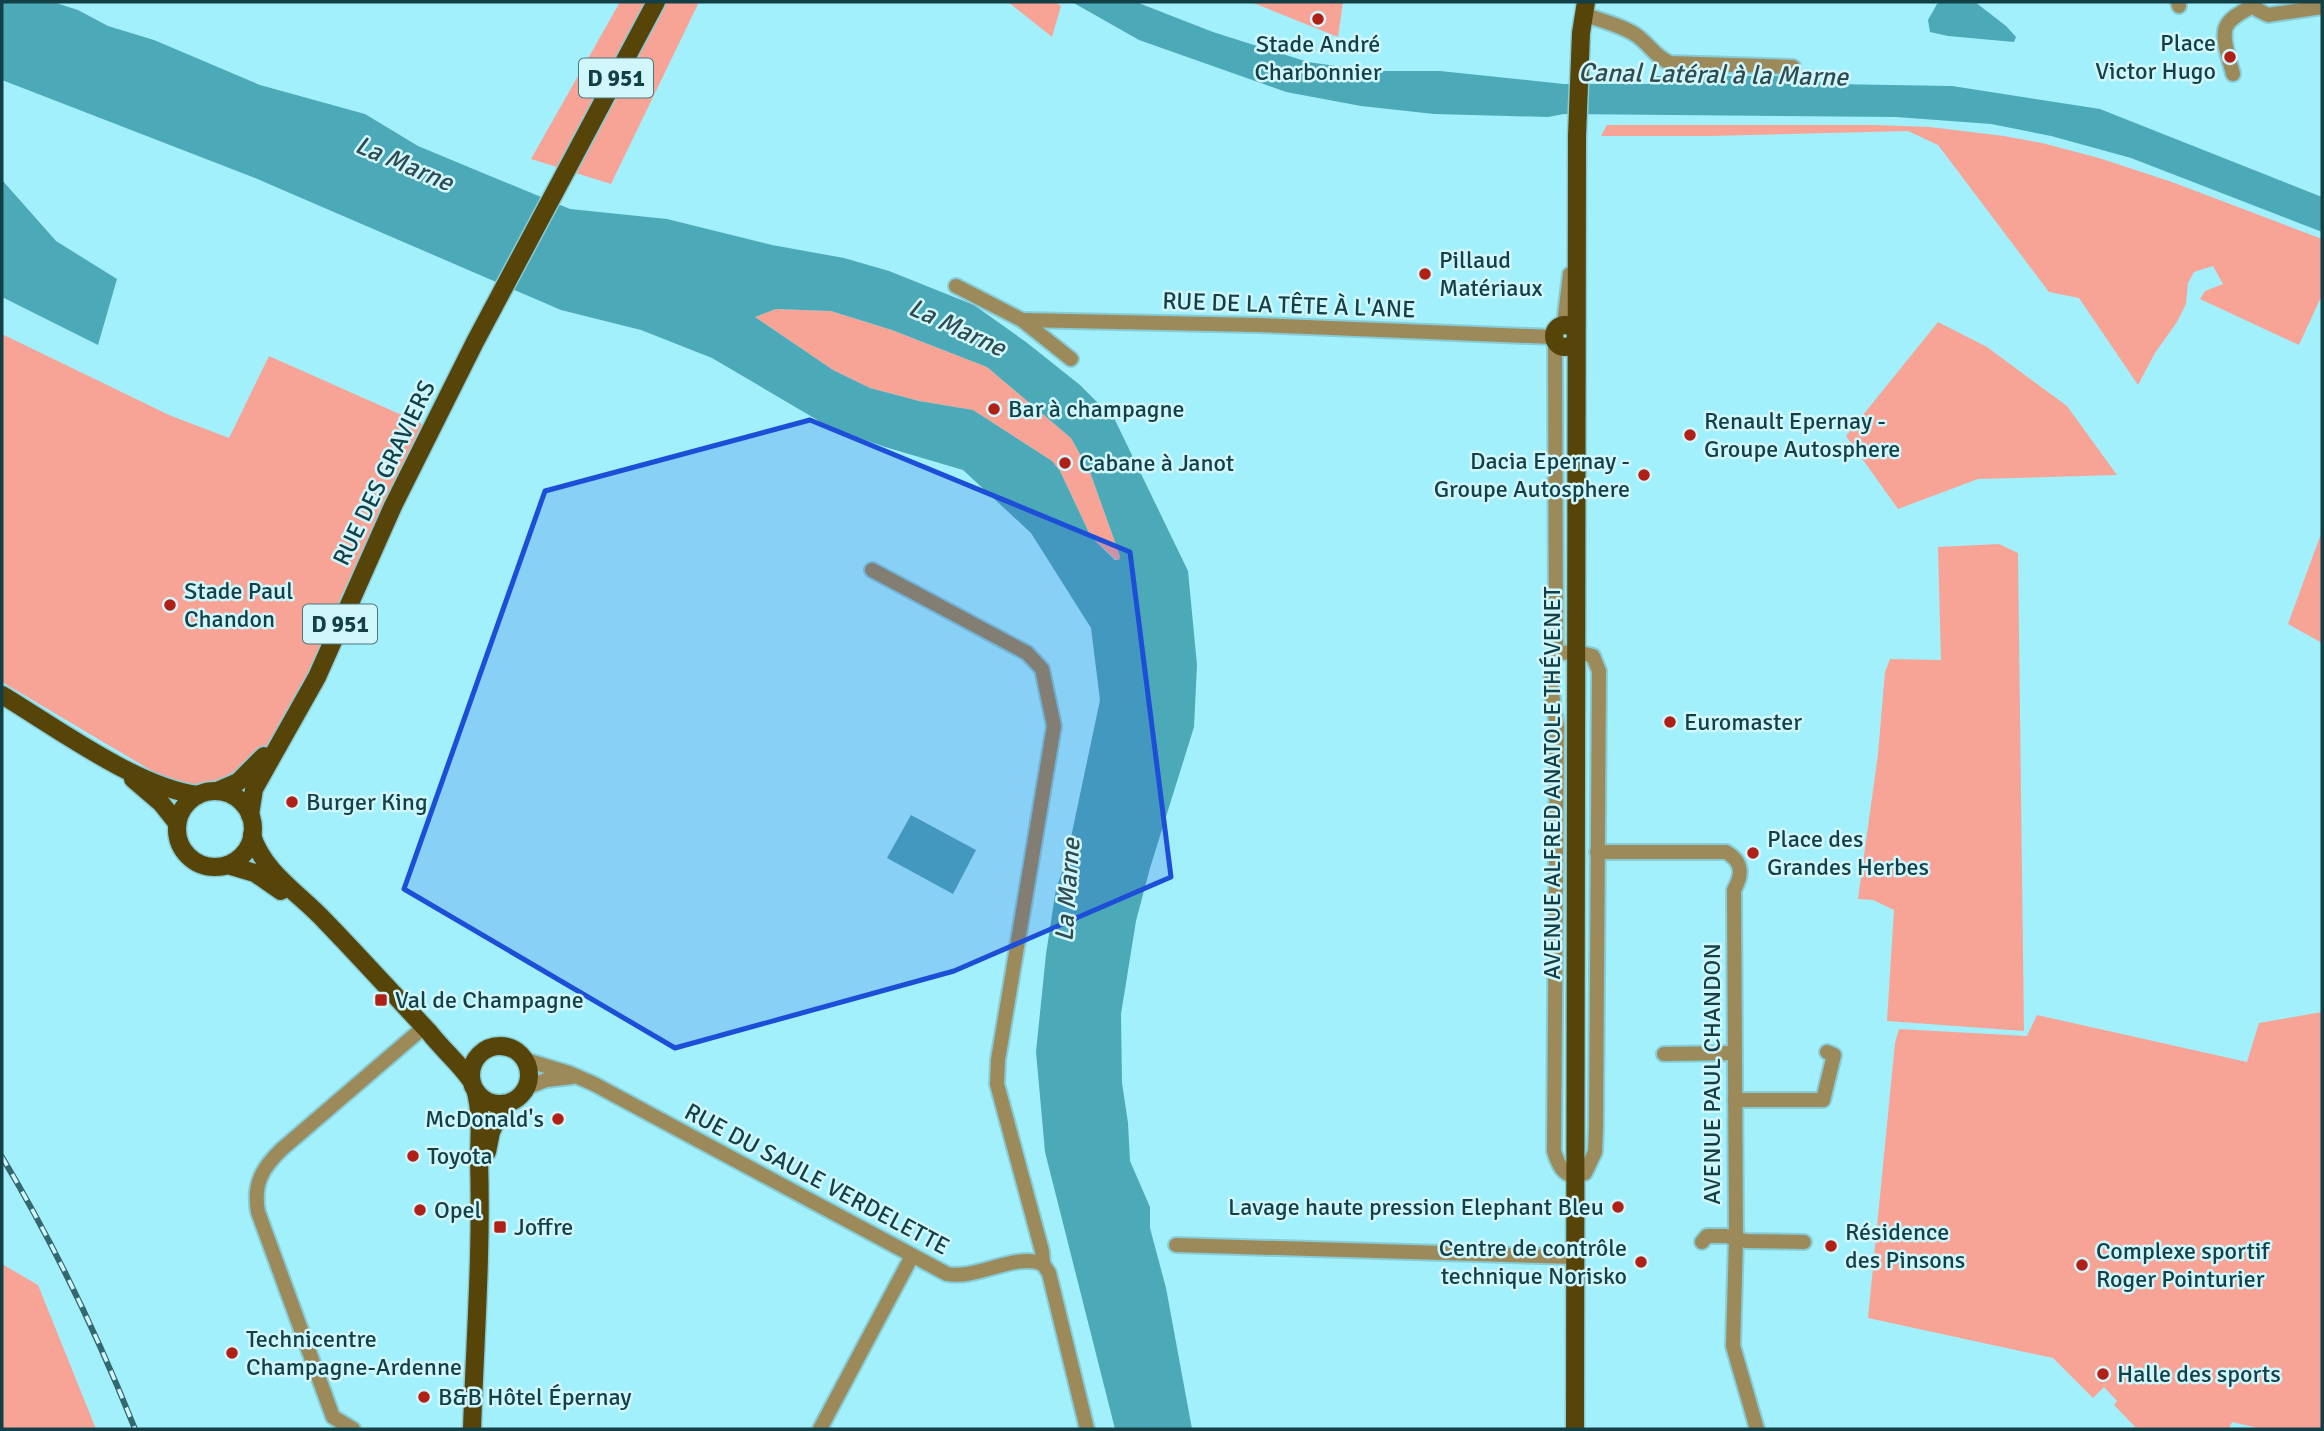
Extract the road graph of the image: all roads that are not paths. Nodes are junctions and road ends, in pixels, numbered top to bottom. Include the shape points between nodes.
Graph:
1 (656, 2) edge
2 (2253, 3) edge
3 (1591, 6) edge
4 (2322, 7) edge
5 (2268, 15) junction
6 (2229, 22) junction
7 (1793, 67) dead end
8 (2233, 74) dead end
9 (957, 286) dead end
10 (1022, 320) junction
11 (1564, 337) junction
12 (1071, 359) dead end
13 (872, 570) dead end
14 (1577, 652) junction
15 (1556, 653) junction
16 (2, 695) edge
17 (282, 739) junction
18 (108, 760) junction
19 (216, 791) junction
20 (198, 795) junction
21 (250, 815) junction
22 (177, 822) junction
23 (252, 835) junction
24 (1597, 852) junction
25 (228, 864) junction
26 (346, 944) junction
27 (427, 1029) junction
28 (485, 1049) junction
29 (1826, 1052) dead end
30 (1735, 1053) junction
31 (1664, 1054) dead end
32 (526, 1060) junction
33 (578, 1077) junction
34 (473, 1086) junction
35 (526, 1088) junction
36 (1735, 1100) junction
37 (504, 1104) junction
38 (1576, 1177) junction
39 (481, 1182) junction
40 (1736, 1240) junction
41 (1702, 1242) dead end
42 (1804, 1242) dead end
43 (1176, 1245) dead end
44 (912, 1256) junction
45 (1575, 1257) junction
46 (1043, 1264) junction
47 (353, 1429) edge
48 (471, 1429) edge
49 (820, 1429) edge
50 (1087, 1429) edge
51 (1575, 1429) edge
52 (1757, 1429) edge

1 - 17 main road, RUE DES GRAVIERS / D 951 via 475,342 393,506 317,677
2 - 5 street
2 - 6 street
3 - 7 street via 1670,63
3 - 11 main road, AVENUE ALFRED ANATOLE THÉVENET via 1580,45 1577,261
4 - 5 street
5 - 6 street
6 - 8 street via 2225,34
9 - 10 street
10 - 11 street, RUE DE LA TÊTE À L'ANE
10 - 12 street
11 - 14 main road, AVENUE ALFRED ANATOLE THÉVENET via 1577,366
11 - 15 street
13 - 46 street via 1027,653 1042,669 1051,701 1054,726 997,1084
14 - 15 street
14 - 24 street via 1592,656 1599,671
14 - 38 main road, AVENUE ALFRED ANATOLE THÉVENET
15 - 38 street via 1551,690 1557,726 1554,1151 1558,1166
16 - 18 main road
17 - 19 main road, RUE DES GRAVIERS / D 951 via 245,776
17 - 21 main road, RUE DES GRAVIERS / D 951 via 254,789
18 - 20 main road via 169,789
18 - 22 main road
19 - 20 main road
19 - 21 main road via 237,798
20 - 22 main road via 184,806
21 - 23 main road
22 - 25 main road via 177,836 190,858 215,867
23 - 25 main road via 244,853
23 - 26 main road via 272,870
24 - 30 street, AVENUE PAUL CHANDON via 1726,852 1738,861 1741,874 1734,890
24 - 38 street via 1595,1152 1586,1173
25 - 26 main road via 256,873
26 - 27 main road
27 - 28 main road via 457,1048
27 - 34 main road
27 - 47 street via 274,1156 256,1188 258,1212 332,1417
28 - 32 main road via 501,1045
28 - 34 main road via 473,1062
29 - 36 street via 1834,1055 1823,1100
30 - 31 street
30 - 36 street, AVENUE PAUL CHANDON
32 - 33 street, RUE DU SAULE VERDELETTE
32 - 35 main road
33 - 35 street via 546,1080
33 - 44 street, RUE DU SAULE VERDELETTE
34 - 37 main road via 488,1102
34 - 39 main road via 482,1117
35 - 37 main road
36 - 40 street, AVENUE PAUL CHANDON
37 - 39 main road via 491,1132
38 - 45 main road, AVENUE ALFRED ANATOLE THÉVENET
39 - 48 main road
40 - 41 street via 1707,1236
40 - 42 street
40 - 52 street, AVENUE PAUL CHANDON via 1733,1346
43 - 45 street
44 - 46 street, RUE DU SAULE VERDELETTE via 956,1276 1028,1261
44 - 49 street
45 - 51 main road, AVENUE ALFRED ANATOLE THÉVENET
46 - 50 street

